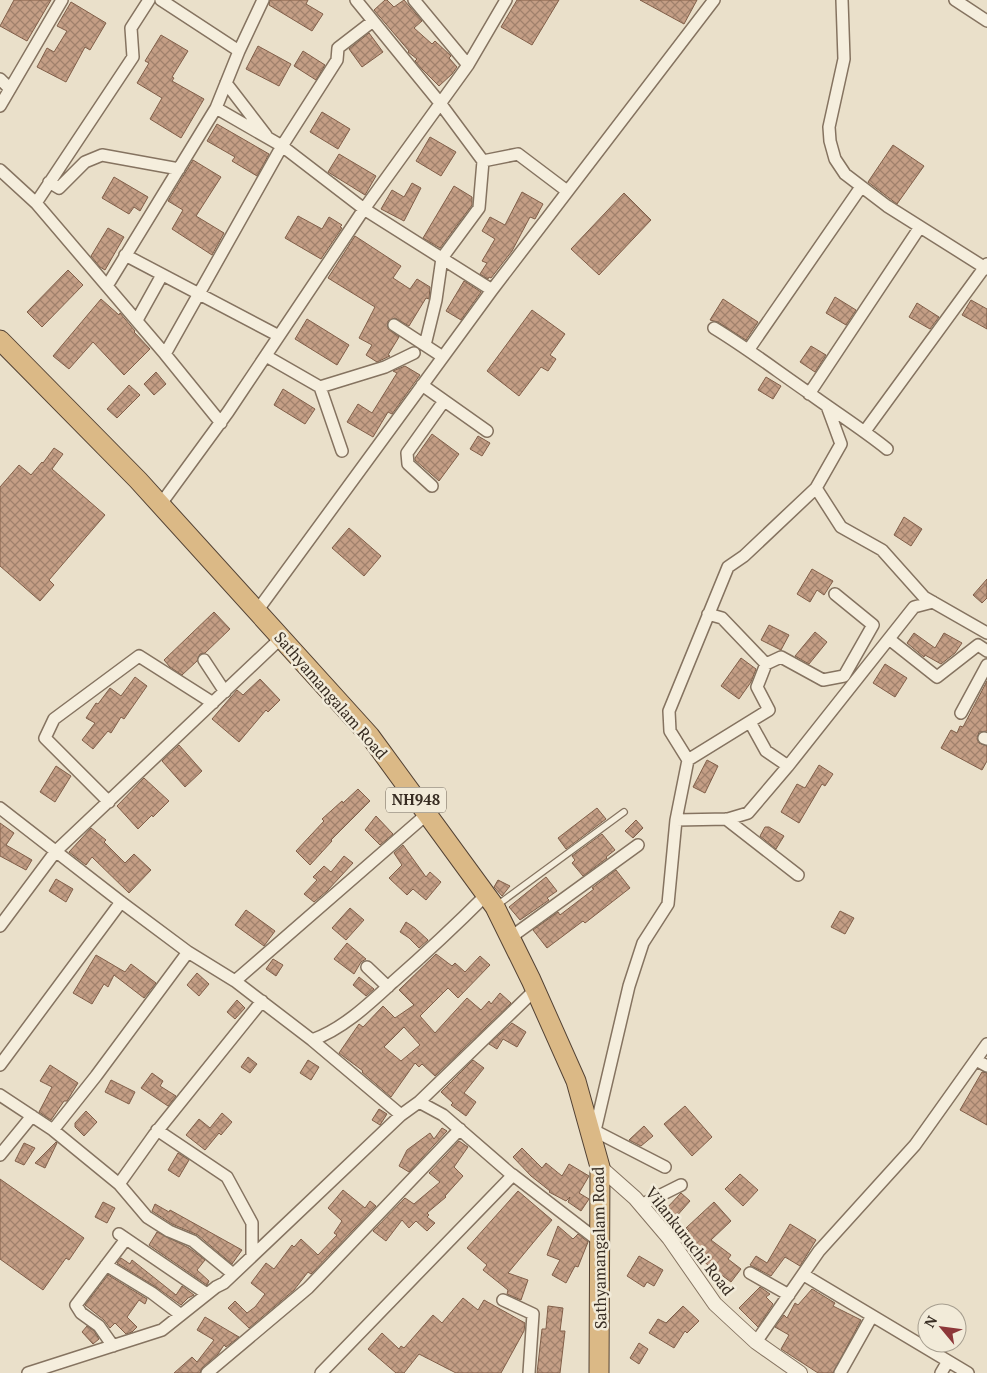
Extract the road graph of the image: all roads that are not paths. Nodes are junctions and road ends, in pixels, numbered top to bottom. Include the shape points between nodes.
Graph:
1 (62, 0) edge
2 (149, 0) edge
3 (161, 0) edge
4 (263, 0) edge
5 (356, 0) edge
6 (414, 0) edge
7 (506, 0) edge
8 (714, 0) edge
9 (842, 0) edge
10 (955, 0) edge
11 (373, 21) junction
12 (987, 21) edge
13 (239, 51) junction
14 (468, 65) junction
15 (0, 79) edge
16 (226, 83) junction
17 (10, 90) junction
18 (440, 103) junction
19 (0, 106) edge
20 (216, 108) junction
21 (270, 140) junction
22 (282, 146) junction
23 (483, 161) junction
24 (179, 169) junction
25 (0, 170) edge
26 (49, 182) junction
27 (861, 187) junction
28 (568, 191) junction
29 (36, 202) junction
30 (364, 209) junction
31 (920, 227) junction
32 (125, 255) junction
33 (442, 258) junction
34 (986, 267) edge
35 (162, 276) junction
36 (107, 286) junction
37 (492, 290) junction
38 (199, 295) junction
39 (137, 320) junction
40 (394, 325) dead end
41 (714, 328) dead end
42 (279, 336) junction
43 (0, 340) edge
44 (425, 345) junction
45 (749, 349) junction
46 (414, 353) dead end
47 (165, 354) junction
48 (266, 356) junction
49 (443, 357) junction
50 (422, 386) junction
51 (320, 388) junction
52 (809, 394) junction
53 (444, 401) junction
54 (827, 406) junction
55 (221, 423) junction
56 (487, 431) dead end
57 (865, 431) junction
58 (887, 449) dead end
59 (342, 451) dead end
60 (432, 486) dead end
61 (816, 488) junction
62 (160, 505) junction
63 (836, 594) dead end
64 (932, 602) junction
65 (257, 611) junction
66 (708, 614) junction
67 (987, 633) edge
68 (281, 638) junction
69 (889, 639) junction
70 (987, 651) edge
71 (204, 660) dead end
72 (766, 664) junction
73 (987, 665) edge
74 (225, 692) junction
75 (213, 703) junction
76 (961, 713) dead end
77 (750, 722) junction
78 (688, 760) junction
79 (788, 766) junction
80 (109, 802) junction
81 (0, 808) edge
82 (624, 812) dead end
83 (427, 814) junction
84 (726, 819) junction
85 (676, 820) junction
86 (638, 845) dead end
87 (56, 851) junction
88 (798, 875) dead end
89 (490, 901) junction
90 (121, 902) junction
91 (0, 926) edge
92 (510, 937) junction
93 (188, 952) junction
94 (367, 968) dead end
95 (235, 981) junction
96 (388, 987) junction
97 (536, 989) junction
98 (262, 1001) junction
99 (312, 1040) junction
100 (987, 1044) edge
101 (976, 1060) junction
102 (0, 1065) edge
103 (987, 1066) edge
104 (0, 1095) edge
105 (419, 1102) junction
106 (401, 1115) junction
107 (32, 1116) junction
108 (460, 1129) junction
109 (53, 1130) junction
110 (157, 1130) junction
111 (594, 1135) junction
112 (0, 1155) edge
113 (600, 1167) junction
114 (665, 1167) dead end
115 (514, 1175) junction
116 (119, 1184) junction
117 (681, 1185) dead end
118 (641, 1205) junction
119 (600, 1242) junction
120 (252, 1256) junction
121 (106, 1265) junction
122 (750, 1273) dead end
123 (233, 1274) junction
124 (804, 1275) junction
125 (207, 1294) junction
126 (789, 1295) junction
127 (503, 1300) dead end
128 (182, 1315) junction
129 (872, 1316) junction
130 (756, 1342) junction
131 (113, 1346) junction
132 (948, 1361) junction
133 (53, 1370) edge
134 (28, 1373) edge
135 (207, 1373) edge
136 (321, 1373) edge
137 (529, 1373) edge
138 (599, 1373) edge
139 (800, 1373) edge
140 (840, 1373) edge
141 (941, 1373) edge
142 (968, 1373) edge

1 - 17 street
2 - 26 street via 131,28 133,57
3 - 13 street
4 - 13 street
5 - 11 street
6 - 14 street
7 - 14 street
8 - 28 street
9 - 27 street via 844,60 829,127 830,141 834,158 845,174
10 - 12 street
11 - 18 street
11 - 22 street via 338,48 337,60
13 - 16 street
14 - 18 street
15 - 17 street
16 - 20 street
16 - 21 street
17 - 19 street
18 - 23 street
18 - 30 street
20 - 21 street
20 - 24 street
21 - 22 street
22 - 30 street
22 - 38 street
23 - 28 street via 518,154
23 - 33 street via 479,208
24 - 26 street via 102,155 85,162 59,188
24 - 32 street
25 - 29 street
26 - 29 street
27 - 31 street
27 - 45 street
28 - 37 street
29 - 36 street
30 - 33 street
30 - 42 street
31 - 34 street
31 - 52 street
32 - 35 street
32 - 36 street
33 - 37 street
33 - 44 street
34 - 57 street
35 - 38 street
35 - 39 street
36 - 39 street
37 - 49 street
38 - 42 street
38 - 47 street
39 - 47 street
40 - 44 street
41 - 45 street
42 - 48 street
43 - 62 highway, Sathyamangalam Road / NH948
44 - 49 street
45 - 52 street
46 - 51 street via 385,367
47 - 55 street
48 - 51 street
48 - 55 street
49 - 50 street
50 - 53 street
50 - 65 street
51 - 59 street
52 - 54 street
53 - 56 street
53 - 60 street via 407,453 408,464
54 - 57 street
54 - 61 street via 841,444
55 - 62 street
57 - 58 street
61 - 64 street via 841,527 882,550
61 - 66 street via 744,556 728,567
62 - 65 highway, Sathyamangalam Road / NH948
63 - 72 street via 873,625 844,676 823,680 781,657
64 - 67 street
64 - 69 street via 914,607
65 - 68 highway, Sathyamangalam Road / NH948
66 - 72 street via 722,618
66 - 78 street via 669,711 670,731
68 - 74 street
68 - 83 highway, Sathyamangalam Road / NH948 via 370,736
69 - 70 street via 937,677 978,645
69 - 79 street
71 - 74 street
72 - 77 street via 756,687 768,710
73 - 76 street
74 - 75 street
75 - 80 street
75 - 80 street via 139,656 54,719 45,738
77 - 78 street
77 - 79 street via 766,751
78 - 85 street
79 - 84 street via 748,813
80 - 87 street
81 - 87 street
82 - 89 lane
83 - 89 highway, Sathyamangalam Road / NH948
83 - 95 street
84 - 85 street
84 - 88 street
85 - 111 street via 668,904 643,943 629,986
86 - 92 street
87 - 90 street
87 - 91 street
89 - 92 highway, Sathyamangalam Road / NH948
89 - 96 street
90 - 93 street
90 - 102 street
92 - 97 highway, Sathyamangalam Road / NH948
93 - 95 street
93 - 109 street
94 - 96 street
95 - 98 street
96 - 99 street via 325,1035
97 - 105 street
97 - 111 highway, Sathyamangalam Road / NH948 via 576,1081
98 - 99 street
98 - 110 street
99 - 106 street
100 - 101 street
101 - 103 street
101 - 124 street via 915,1145 819,1251
104 - 107 street
105 - 106 street
105 - 108 street
106 - 120 street
107 - 109 street
107 - 112 street
108 - 115 street
108 - 135 street via 308,1288
109 - 116 street
110 - 116 street
110 - 120 street via 227,1177 252,1223
111 - 113 highway, Sathyamangalam Road / NH948
111 - 114 street
113 - 118 street, Vilankuruchi Road
113 - 119 highway, Sathyamangalam Road / NH948
115 - 119 street
115 - 136 street
116 - 123 street via 147,1217 193,1241
117 - 118 street
118 - 130 street, Vilankuruchi Road via 669,1238 715,1304
119 - 138 highway, Sathyamangalam Road / NH948
120 - 123 street
121 - 125 street via 122,1236
121 - 128 street
121 - 131 street via 76,1305 81,1313 99,1326
122 - 126 street
123 - 125 street
124 - 126 street
124 - 129 street
125 - 128 street
126 - 130 street
127 - 137 street via 533,1314
128 - 131 street via 162,1330
129 - 132 street
129 - 140 street
130 - 139 street, Vilankuruchi Road
131 - 133 street
132 - 141 street
132 - 142 street
133 - 134 street

